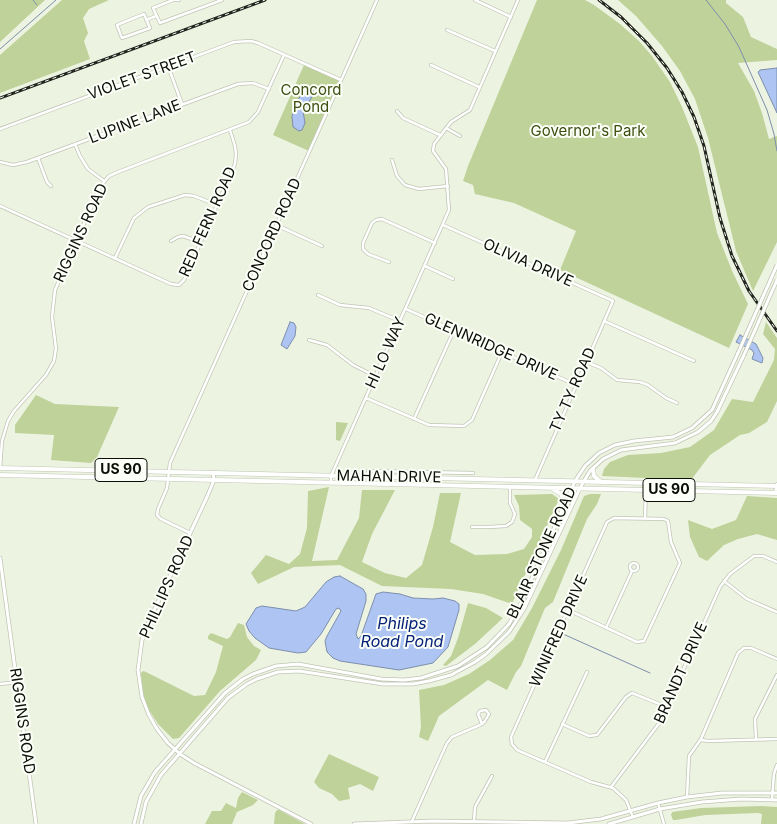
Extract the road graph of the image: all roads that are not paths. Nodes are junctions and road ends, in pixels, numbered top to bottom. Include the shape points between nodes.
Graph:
1 (179, 0) edge
2 (222, 0) edge
3 (377, 0) edge
4 (475, 0) edge
5 (518, 0) edge
6 (215, 1) edge
7 (156, 16) junction
8 (511, 17) junction
9 (146, 20) junction
10 (447, 30) dead end
11 (495, 52) junction
12 (284, 55) junction
13 (432, 65) dead end
14 (168, 66) junction
15 (341, 80) junction
16 (479, 87) junction
17 (269, 89) junction
18 (182, 104) junction
19 (397, 111) dead end
20 (446, 128) junction
21 (0, 129) edge
22 (230, 130) junction
23 (440, 135) junction
24 (460, 136) dead end
25 (75, 144) junction
26 (38, 158) junction
27 (392, 160) dead end
28 (0, 162) edge
29 (104, 182) junction
30 (51, 186) dead end
31 (448, 186) junction
32 (217, 205) junction
33 (0, 206) edge
34 (443, 225) junction
35 (276, 226) junction
36 (76, 240) junction
37 (171, 241) dead end
38 (200, 242) junction
39 (435, 243) junction
40 (322, 246) dead end
41 (115, 258) junction
42 (389, 262) dead end
43 (777, 265) edge
44 (425, 266) junction
45 (453, 279) dead end
46 (777, 280) edge
47 (318, 295) dead end
48 (613, 301) joint
49 (406, 309) junction
50 (604, 320) junction
51 (400, 321) junction
52 (454, 330) junction
53 (309, 340) dead end
54 (502, 352) junction
55 (694, 361) dead end
56 (586, 362) junction
57 (376, 376) junction
58 (724, 384) junction
59 (576, 385) junction
60 (730, 387) junction
61 (366, 398) junction
62 (676, 403) dead end
63 (414, 419) junction
64 (673, 437) junction
65 (675, 443) junction
66 (613, 446) junction
67 (613, 454) junction
68 (0, 468) edge
69 (54, 469) junction
70 (593, 469) junction
71 (108, 470) junction
72 (368, 471) dead end
73 (168, 472) junction
74 (213, 472) junction
75 (402, 472) junction
76 (438, 472) junction
77 (474, 473) dead end
78 (271, 474) junction
79 (0, 475) edge
80 (52, 476) junction
81 (332, 476) junction
82 (403, 477) junction
83 (107, 478) junction
84 (438, 478) junction
85 (167, 479) junction
86 (214, 480) junction
87 (535, 480) junction
88 (272, 481) junction
89 (575, 481) junction
90 (583, 482) junction
91 (601, 482) junction
92 (331, 483) junction
93 (403, 485) junction
94 (734, 485) junction
95 (777, 485) edge
96 (437, 486) junction
97 (510, 487) junction
98 (551, 488) junction
99 (572, 488) junction
100 (580, 488) junction
101 (646, 490) junction
102 (734, 492) junction
103 (776, 493) edge
104 (565, 504) junction
105 (645, 518) junction
106 (472, 526) dead end
107 (190, 533) junction
108 (0, 558) edge
109 (777, 562) edge
110 (632, 571) dead end
111 (724, 581) junction
112 (568, 610) junction
113 (777, 612) edge
114 (606, 628) junction
115 (777, 659) edge
116 (587, 672) dead end
117 (777, 675) edge
118 (17, 682) junction
119 (0, 684) edge
120 (667, 707) junction
121 (482, 724) junction
122 (562, 724) junction
123 (701, 739) junction
124 (756, 739) junction
125 (777, 739) edge
126 (175, 750) junction
127 (180, 754) junction
128 (545, 762) junction
129 (777, 765) edge
130 (492, 776) dead end
131 (611, 787) junction
132 (775, 793) edge
133 (687, 797) junction
134 (772, 799) junction
135 (777, 800) edge
136 (658, 802) junction
137 (660, 809) junction
138 (631, 811) junction
139 (633, 817) junction
140 (412, 821) junction
141 (474, 821) junction
142 (449, 822) edge
143 (397, 823) edge
144 (36, 824) edge
145 (134, 824) edge
146 (141, 824) edge
147 (311, 824) edge
148 (354, 824) edge
149 (562, 824) edge
150 (609, 824) edge
151 (664, 824) edge

1 - 7 street via 153,8
2 - 6 street
3 - 15 street, CONCORD ROAD
4 - 8 street
5 - 8 street
6 - 7 street via 160,23
7 - 9 street
8 - 11 street
9 - 9 street via 144,14 117,25 122,38 150,28
10 - 11 street
11 - 16 street
12 - 14 street, VIOLET STREET via 258,43 244,41
12 - 15 street, VIOLET STREET
12 - 17 street, RIGGINS ROAD
13 - 16 street
14 - 18 street
14 - 21 street, VIOLET STREET
15 - 35 street, CONCORD ROAD
16 - 20 street via 470,110
17 - 18 street, LUPINE LANE via 244,82
17 - 22 street, RIGGINS ROAD via 252,120
18 - 25 street, LUPINE LANE
19 - 23 street via 403,118
20 - 23 street
20 - 24 street
22 - 29 street, RIGGINS ROAD via 118,172
22 - 32 street, RED FERN ROAD via 235,146 235,164
23 - 31 street, HI LO WAY via 433,151 445,167
25 - 26 street, LUPINE LANE
25 - 29 street via 88,169
26 - 28 street, LUPINE LANE via 16,164
26 - 30 street
27 - 31 street via 397,176 405,185 419,188
29 - 36 street, RIGGINS ROAD
31 - 34 street, HI LO WAY via 449,210
32 - 38 street, RED FERN ROAD
32 - 41 street via 185,195 144,209 131,222
33 - 36 street
34 - 39 street, HI LO WAY
34 - 48 street, OLIVIA DRIVE
35 - 40 street
35 - 73 street, CONCORD ROAD
36 - 41 street
36 - 68 street, RIGGINS ROAD via 53,300 54,361 8,421 2,441
37 - 38 street via 183,236
38 - 41 street, RED FERN ROAD via 184,280 179,284 172,284
39 - 42 street via 382,219 376,220 363,250
39 - 44 street, HI LO WAY
43 - 58 main road, BLAIR STONE ROAD, bridge
44 - 45 street
44 - 49 street, HI LO WAY
46 - 60 main road, BLAIR STONE ROAD, bridge
47 - 51 street via 340,305 369,308
48 - 50 street, TY TY ROAD
49 - 51 street, HI LO WAY
49 - 52 street, GLENNRIDGE DRIVE
50 - 55 street
50 - 56 street, TY TY ROAD
51 - 57 street, HI LO WAY
52 - 54 street, GLENNRIDGE DRIVE
52 - 63 street
53 - 57 street via 327,346 353,365
54 - 59 street, GLENNRIDGE DRIVE
54 - 63 street via 472,420 466,425 434,425
56 - 59 street, TY TY ROAD
56 - 62 street via 617,380 648,385
57 - 61 street, HI LO WAY
58 - 60 main road
58 - 64 main road, BLAIR STONE ROAD via 705,418
59 - 87 street, TY TY ROAD
60 - 65 main road, BLAIR STONE ROAD via 711,421 690,437
61 - 63 street
61 - 81 street, HI LO WAY
64 - 65 main road
64 - 66 main road, BLAIR STONE ROAD
65 - 67 main road, BLAIR STONE ROAD
66 - 67 main road
66 - 89 main road, BLAIR STONE ROAD via 592,459
67 - 70 main road, BLAIR STONE ROAD
68 - 69 main road, MAHAN DRIVE / US 90
69 - 71 main road, MAHAN DRIVE / US 90
69 - 80 main road
70 - 90 main road, BLAIR STONE ROAD
70 - 91 main road via 594,476
71 - 73 main road, MAHAN DRIVE / US 90
71 - 83 main road
72 - 75 street
73 - 74 main road, MAHAN DRIVE / US 90
73 - 85 street, CONCORD ROAD
74 - 78 main road, MAHAN DRIVE / US 90
74 - 86 main road
75 - 76 street
75 - 82 street
76 - 77 street
76 - 84 street
78 - 81 main road, MAHAN DRIVE / US 90
78 - 88 main road
79 - 80 main road, MAHAN DRIVE / US 90
80 - 83 main road, MAHAN DRIVE / US 90
81 - 82 main road, MAHAN DRIVE / US 90
81 - 92 street, HI LO WAY
82 - 84 main road, MAHAN DRIVE / US 90
82 - 93 street
83 - 85 main road, MAHAN DRIVE / US 90
84 - 87 main road, MAHAN DRIVE / US 90
84 - 96 street
85 - 86 main road, MAHAN DRIVE / US 90
85 - 107 street, CONCORD ROAD via 158,516
86 - 88 main road, MAHAN DRIVE / US 90
86 - 107 main road, PHILLIPS ROAD
87 - 89 main road, MAHAN DRIVE / US 90
88 - 92 main road, MAHAN DRIVE / US 90
89 - 90 main road, MAHAN DRIVE / US 90
89 - 99 main road, BLAIR STONE ROAD
90 - 91 main road, MAHAN DRIVE / US 90
90 - 100 main road, BLAIR STONE ROAD
91 - 94 main road, MAHAN DRIVE / US 90
92 - 93 main road, MAHAN DRIVE / US 90
93 - 96 main road, MAHAN DRIVE / US 90
94 - 95 main road, MAHAN DRIVE / US 90
94 - 102 main road
95 - 103 street
96 - 97 main road, MAHAN DRIVE / US 90
97 - 98 main road, MAHAN DRIVE / US 90
97 - 106 street via 510,503 515,514 512,522 489,528
98 - 99 main road, MAHAN DRIVE / US 90
98 - 104 main road via 561,494
99 - 100 main road, MAHAN DRIVE / US 90
99 - 104 main road, BLAIR STONE ROAD
100 - 101 main road, MAHAN DRIVE / US 90
100 - 127 main road, BLAIR STONE ROAD via 518,620 500,642 475,662 440,679 400,685 289,670 267,675 228,698
101 - 102 main road, MAHAN DRIVE / US 90
101 - 105 street
102 - 103 main road, MAHAN DRIVE / US 90
104 - 126 main road, BLAIR STONE ROAD via 522,603 494,641 476,655 448,670 404,680 298,664 264,669 225,692
105 - 112 street, WINIFRED DRIVE via 610,519
105 - 114 street via 664,519 669,523 680,563 642,642
107 - 126 main road, PHILLIPS ROAD via 146,628 138,659 139,686 146,708 157,729
108 - 118 main road, RIGGINS ROAD
109 - 111 street, BRANDT DRIVE via 757,556
110 - 114 street
111 - 113 street via 747,599
111 - 120 street, BRANDT DRIVE
112 - 114 street
112 - 128 street, WINIFRED DRIVE via 511,737 518,750
115 - 123 street via 751,648 740,650
116 - 122 street
117 - 124 street via 756,719
118 - 119 street
118 - 144 main road, RIGGINS ROAD
120 - 122 street via 632,693 597,735 589,736
120 - 131 street, BRANDT DRIVE via 656,729
121 - 121 street via 478,714 486,710 488,716
121 - 140 street via 447,743
122 - 128 street
123 - 124 street
123 - 133 street via 689,756
124 - 125 street
126 - 127 main road, PHILLIPS ROAD
126 - 145 main road, BLAIR STONE ROAD via 146,787
127 - 146 main road, BLAIR STONE ROAD via 155,784 146,802
127 - 147 main road, PHILLIPS ROAD
128 - 131 street
129 - 132 street
130 - 141 street via 477,802
131 - 138 street via 622,796
132 - 133 main road
132 - 134 street
133 - 136 main road
134 - 135 main road
134 - 137 main road via 702,802
136 - 137 street
136 - 138 main road
137 - 139 main road
137 - 151 street
138 - 139 street
138 - 149 main road
139 - 150 main road
140 - 142 main road
140 - 143 main road
141 - 142 main road
141 - 149 main road
143 - 148 main road

